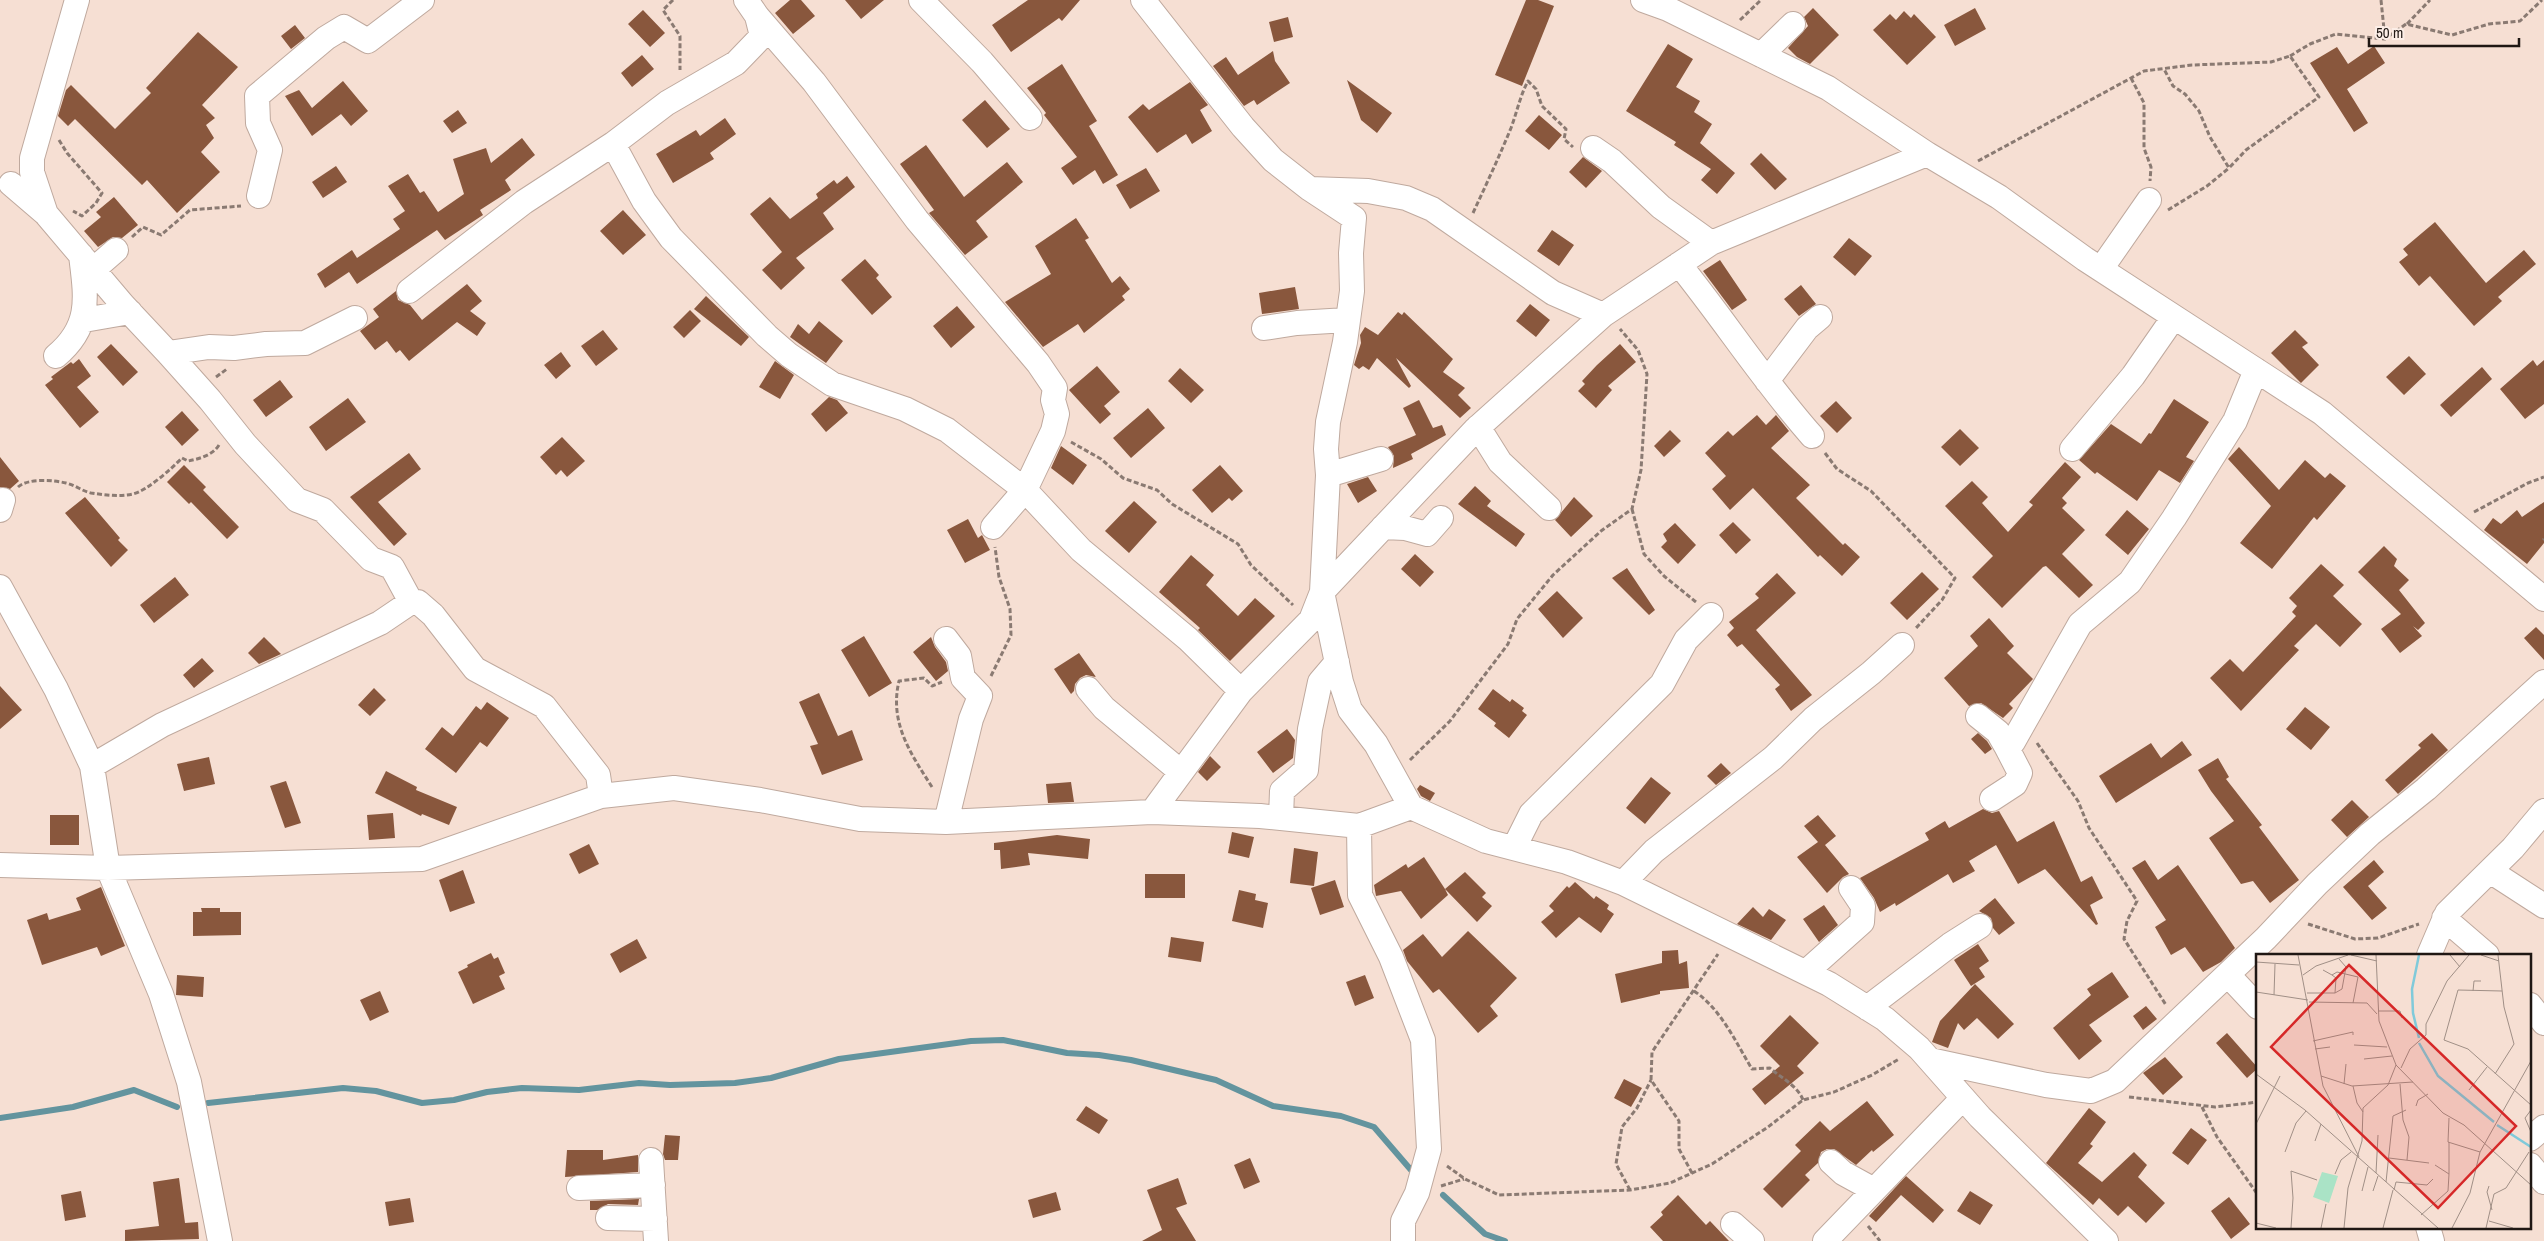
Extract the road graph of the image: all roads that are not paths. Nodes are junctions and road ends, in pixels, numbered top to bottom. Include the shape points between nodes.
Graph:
1 (77, 0) edge
2 (422, 0) edge
3 (920, 0) edge
4 (1142, 0) edge
5 (1643, 0) edge
6 (751, 8) edge
7 (1793, 24) dead end
8 (1761, 55) junction
9 (1030, 118) dead end
10 (613, 144) junction
11 (1593, 148) road end
12 (1927, 154) junction
13 (32, 172) junction
14 (5, 188) edge
15 (1310, 189) junction
16 (259, 196) road end
17 (2149, 200) road end
18 (49, 217) junction
19 (1711, 243) junction
20 (116, 250) road end
21 (87, 262) junction
22 (1679, 264) junction
23 (2101, 269) junction
24 (409, 291) dead end
25 (130, 312) junction
26 (1605, 314) junction
27 (1820, 317) dead end
28 (2174, 317) junction
29 (355, 318) dead end
30 (84, 320) junction
31 (1348, 320) junction
32 (1264, 328) dead end
33 (168, 353) junction
34 (56, 356) dead end
35 (2256, 370) junction
36 (1767, 381) junction
37 (1478, 427) junction
38 (1812, 436) road end
39 (2072, 449) dead end
40 (1382, 458) dead end
41 (1328, 475) junction
42 (1025, 490) junction
43 (1549, 508) dead end
44 (1441, 518) dead end
45 (1383, 527) junction
46 (993, 528) road end
47 (0, 587) edge
48 (1322, 592) junction
49 (2544, 599) edge
50 (411, 602) junction
51 (1711, 615) road end
52 (946, 640) dead end
53 (1902, 645) road end
54 (1337, 662) junction
55 (2544, 682) edge
56 (1088, 689) dead end
57 (1241, 691) junction
58 (1978, 716) dead end
59 (2013, 738) junction
60 (92, 766) junction
61 (1181, 772) junction
62 (600, 796) junction
63 (1992, 799) dead end
64 (1411, 807) junction
65 (1152, 812) junction
66 (2542, 816) edge
67 (1281, 818) junction
68 (946, 822) junction
69 (1359, 826) junction
70 (1514, 848) junction
71 (0, 865) edge
72 (108, 868) junction
73 (2490, 871) junction
74 (1623, 882) junction
75 (1851, 888) dead end
76 (2544, 907) edge
77 (2444, 918) junction
78 (1980, 926) dead end
79 (2429, 954) edge
80 (2486, 954) edge
81 (1806, 972) junction
82 (2228, 975) junction
83 (2256, 1004) edge
84 (1867, 1008) junction
85 (2532, 1008) edge
86 (2544, 1024) edge
87 (1925, 1054) junction
88 (1963, 1098) junction
89 (2544, 1127) edge
90 (2532, 1138) edge
91 (651, 1160) dead end
92 (1831, 1162) dead end
93 (2532, 1167) edge
94 (2544, 1182) edge
95 (653, 1185) junction
96 (579, 1188) dead end
97 (1874, 1190) junction
98 (608, 1218) dead end
99 (1733, 1224) dead end
100 (2428, 1228) edge
101 (655, 1230) edge
102 (220, 1241) edge
103 (1403, 1241) edge
104 (1752, 1241) edge
105 (1825, 1241) edge
106 (2106, 1241) edge
107 (2432, 1241) edge

1 - 13 street via 32,158
2 - 16 street via 368,41 344,27 326,38 257,96 258,123 270,150
3 - 9 street via 982,62
4 - 15 street via 1267,154
5 - 8 street
6 - 10 street via 762,36 755,46 736,63 666,103
6 - 42 street via 814,82 917,220 1038,363 1055,388 1053,400 1057,414 1053,431
7 - 8 street
8 - 12 street via 1828,88
10 - 24 street via 524,202
10 - 42 street via 644,200 671,238 789,355 832,384 905,409 948,430
11 - 19 street via 1612,161 1661,207
12 - 19 street
12 - 23 street via 1999,197
13 - 14 street
13 - 18 street
14 - 18 street via 30,198
15 - 26 street via 1368,191 1406,198 1432,209 1553,293
15 - 31 street via 1354,218
17 - 23 street
18 - 21 street
19 - 22 street
20 - 21 street
21 - 25 street
21 - 30 street
22 - 26 street
22 - 36 street
23 - 28 street
25 - 30 street
25 - 33 street
26 - 37 street
27 - 36 street via 1807,328
28 - 35 street
28 - 39 street via 2133,376
29 - 33 street via 304,343 209,347
30 - 34 street via 71,344
31 - 32 street via 1297,322
31 - 41 street via 1328,422
33 - 50 street via 297,500 323,510 371,559 392,567
35 - 49 street via 2322,413
35 - 59 street via 2234,421 2174,518 2130,582 2080,624
36 - 38 street
37 - 43 street via 1500,462
37 - 45 street
40 - 41 street
41 - 48 street
42 - 46 street
42 - 57 street via 1081,550 1188,638
44 - 45 street via 1428,534
45 - 48 street
47 - 60 street via 56,689
48 - 54 street
48 - 57 street via 1311,620
50 - 60 street via 380,623 162,725
50 - 62 street via 418,602 433,615 476,669 544,706 598,774
51 - 70 street via 1686,640 1662,684 1531,814
52 - 68 street via 960,656 963,678 980,696 971,718
53 - 74 street via 1812,719 1773,758 1654,851
54 - 64 street via 1350,710 1376,744
54 - 67 street via 1320,682 1306,770 1282,791
55 - 82 street via 2426,789 2370,834
56 - 61 street via 1104,708
57 - 61 street
58 - 59 street via 1998,732
59 - 63 street via 2020,773 2014,784
60 - 72 street
61 - 65 street
62 - 68 street via 674,788 860,818
62 - 72 street via 422,859
64 - 69 street
64 - 70 street via 1486,841
65 - 67 street
65 - 68 street
66 - 73 street
67 - 69 street
69 - 103 street via 1360,895 1391,957 1423,1040 1429,1149 1404,1221
70 - 74 street
71 - 72 street
72 - 102 street via 161,994 189,1082
73 - 76 street
73 - 77 street
74 - 81 street
75 - 81 street via 1863,906 1862,922
77 - 79 street
77 - 80 street
78 - 84 street
81 - 84 street
82 - 83 street
82 - 87 street via 2115,1081 2091,1091 2046,1085
84 - 87 street
85 - 86 street
87 - 88 street
88 - 97 street
88 - 106 street
89 - 90 street
91 - 95 street
92 - 97 street via 1843,1174
93 - 94 street
95 - 96 street
95 - 101 street
97 - 105 street
98 - 101 street
99 - 104 street
100 - 107 street

